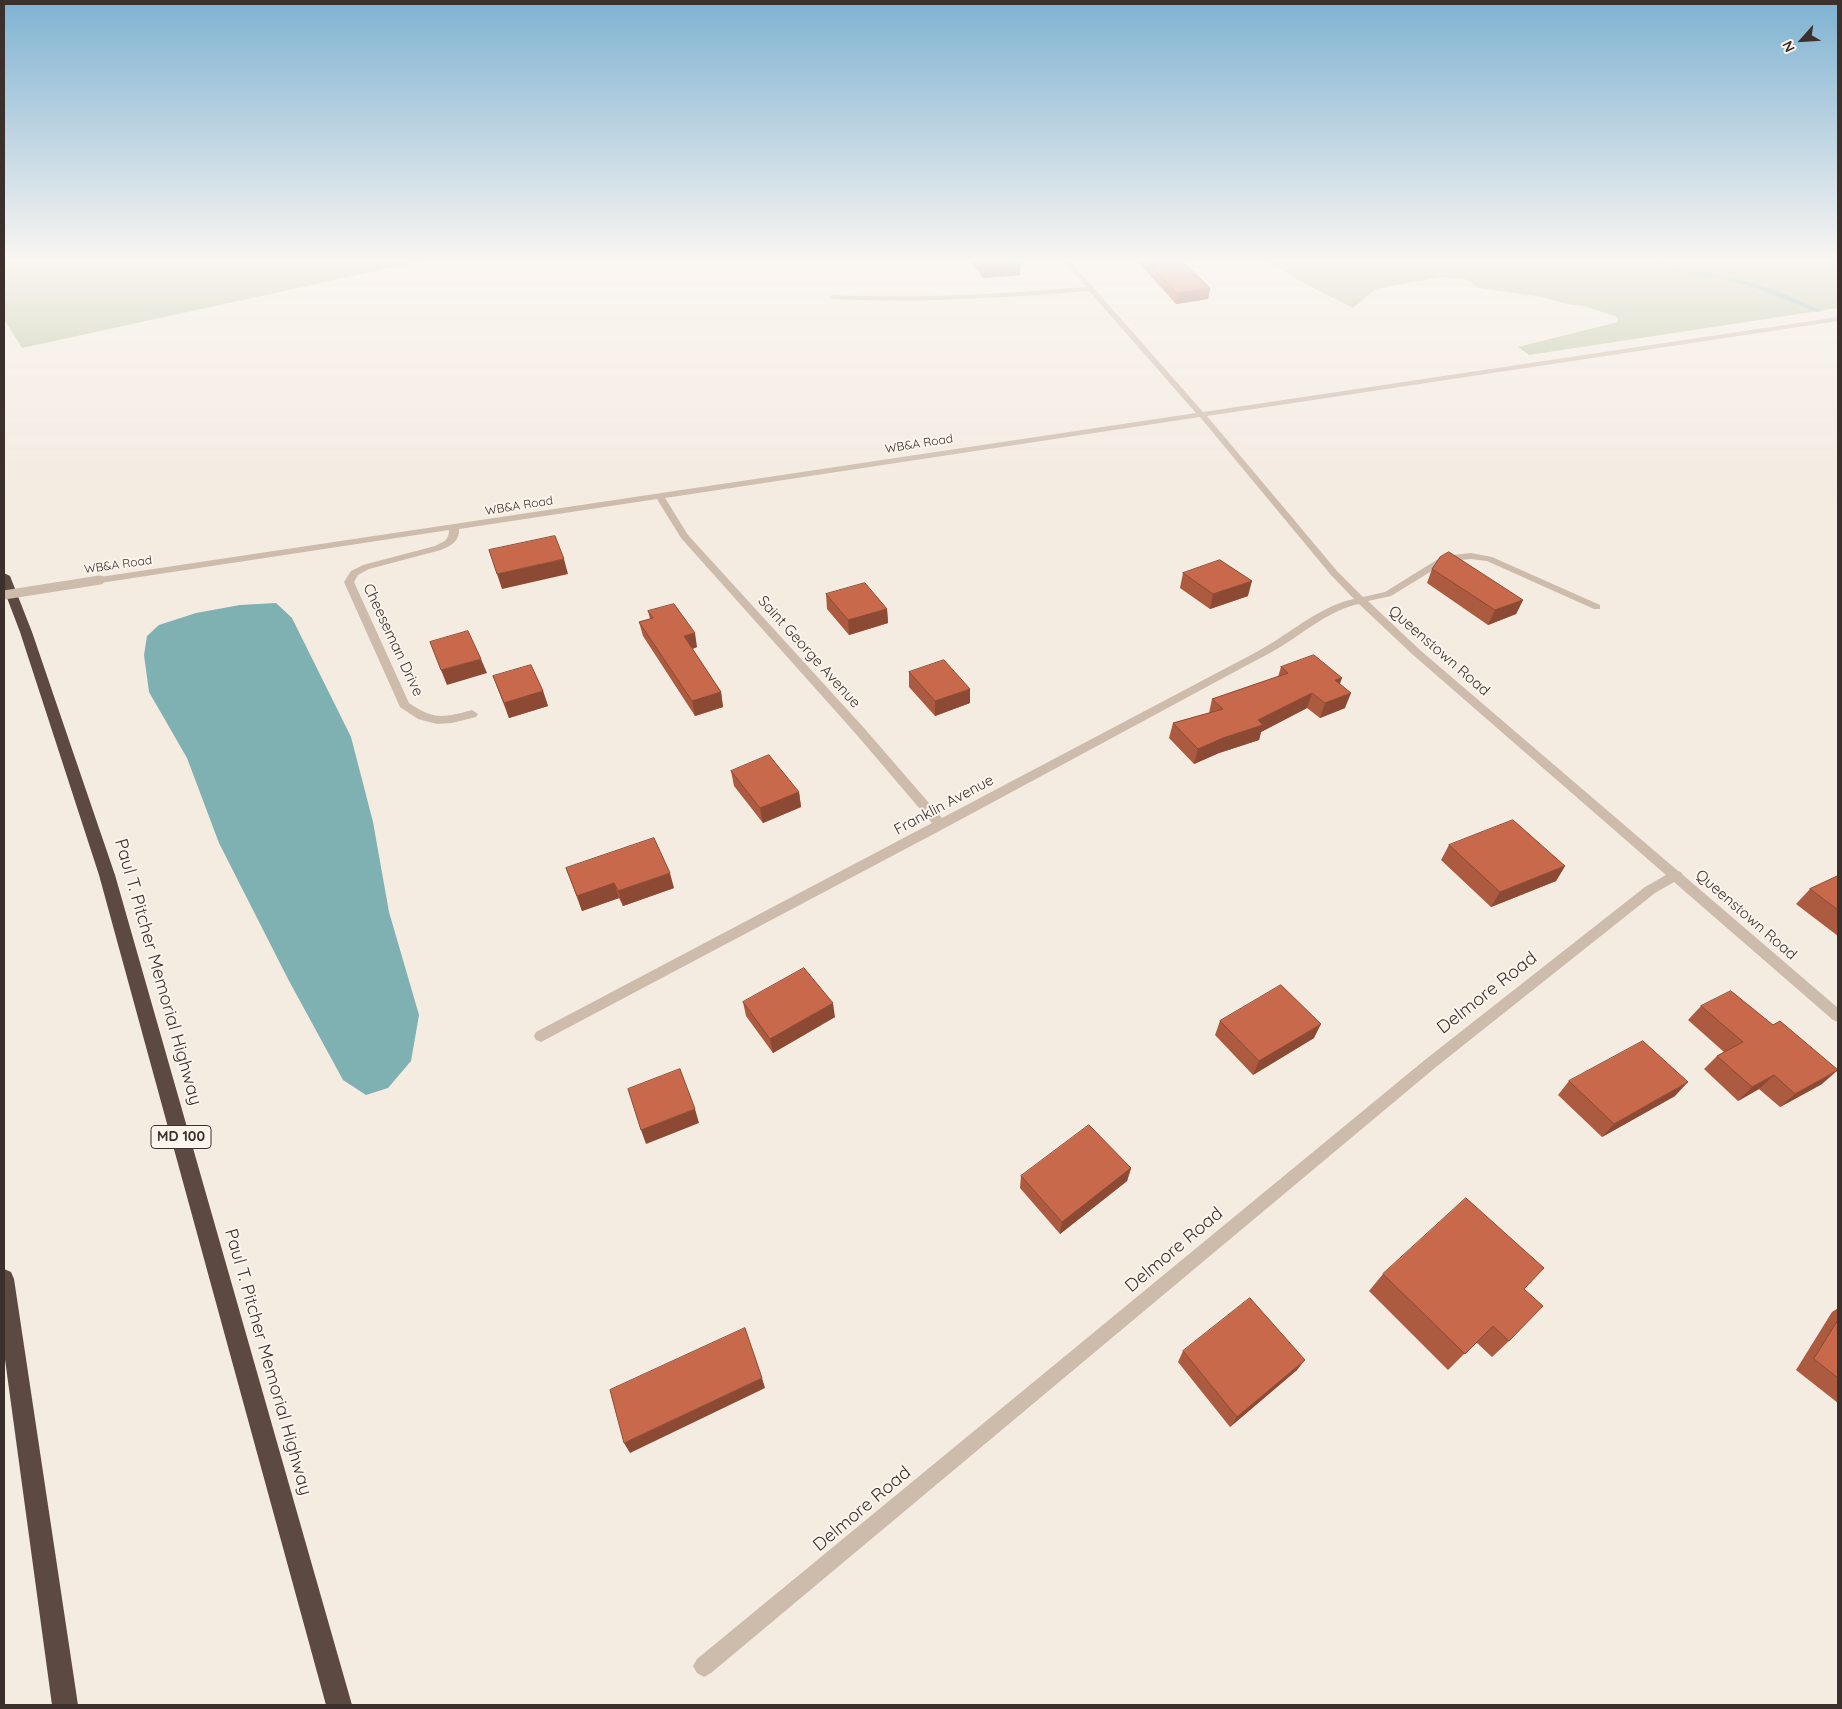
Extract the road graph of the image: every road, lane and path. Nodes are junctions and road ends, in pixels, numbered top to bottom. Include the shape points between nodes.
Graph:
1 (1137, 341) edge
2 (1692, 341) edge
3 (1201, 414) junction
4 (660, 497) junction
5 (454, 528) junction
6 (4, 576) edge
7 (4, 595) edge
8 (1361, 601) junction
9 (1597, 607) dead end
10 (472, 714) dead end
11 (941, 825) junction
12 (1677, 875) junction
13 (1838, 1016) edge
14 (541, 1036) dead end
15 (4, 1279) edge
16 (704, 1666) dead end
17 (65, 1705) edge
18 (339, 1705) edge

1 - 3 street, Queenstown Road
2 - 3 street, WB&A Road
3 - 4 street, WB&A Road
3 - 8 street, Queenstown Road
4 - 5 street, WB&A Road
4 - 11 street, Saint George Avenue via 684,536
5 - 7 street, WB&A Road, bridge
5 - 10 street, Cheeseman Drive via 454,537 449,543 366,567 354,573 349,582 404,705 422,718 442,723
6 - 18 highway, Paul T. Pitcher Memorial Highway / MD 100 via 107,874
8 - 9 street, Franklin Avenue via 1388,594 1446,558 1471,556 1496,561
8 - 11 street, Franklin Avenue via 1344,604 1328,612 1276,645
8 - 12 street, Queenstown Road via 1416,652
11 - 14 street, Franklin Avenue
12 - 13 street, Queenstown Road
12 - 16 street, Delmore Road via 1650,890 1431,1063
15 - 17 highway

